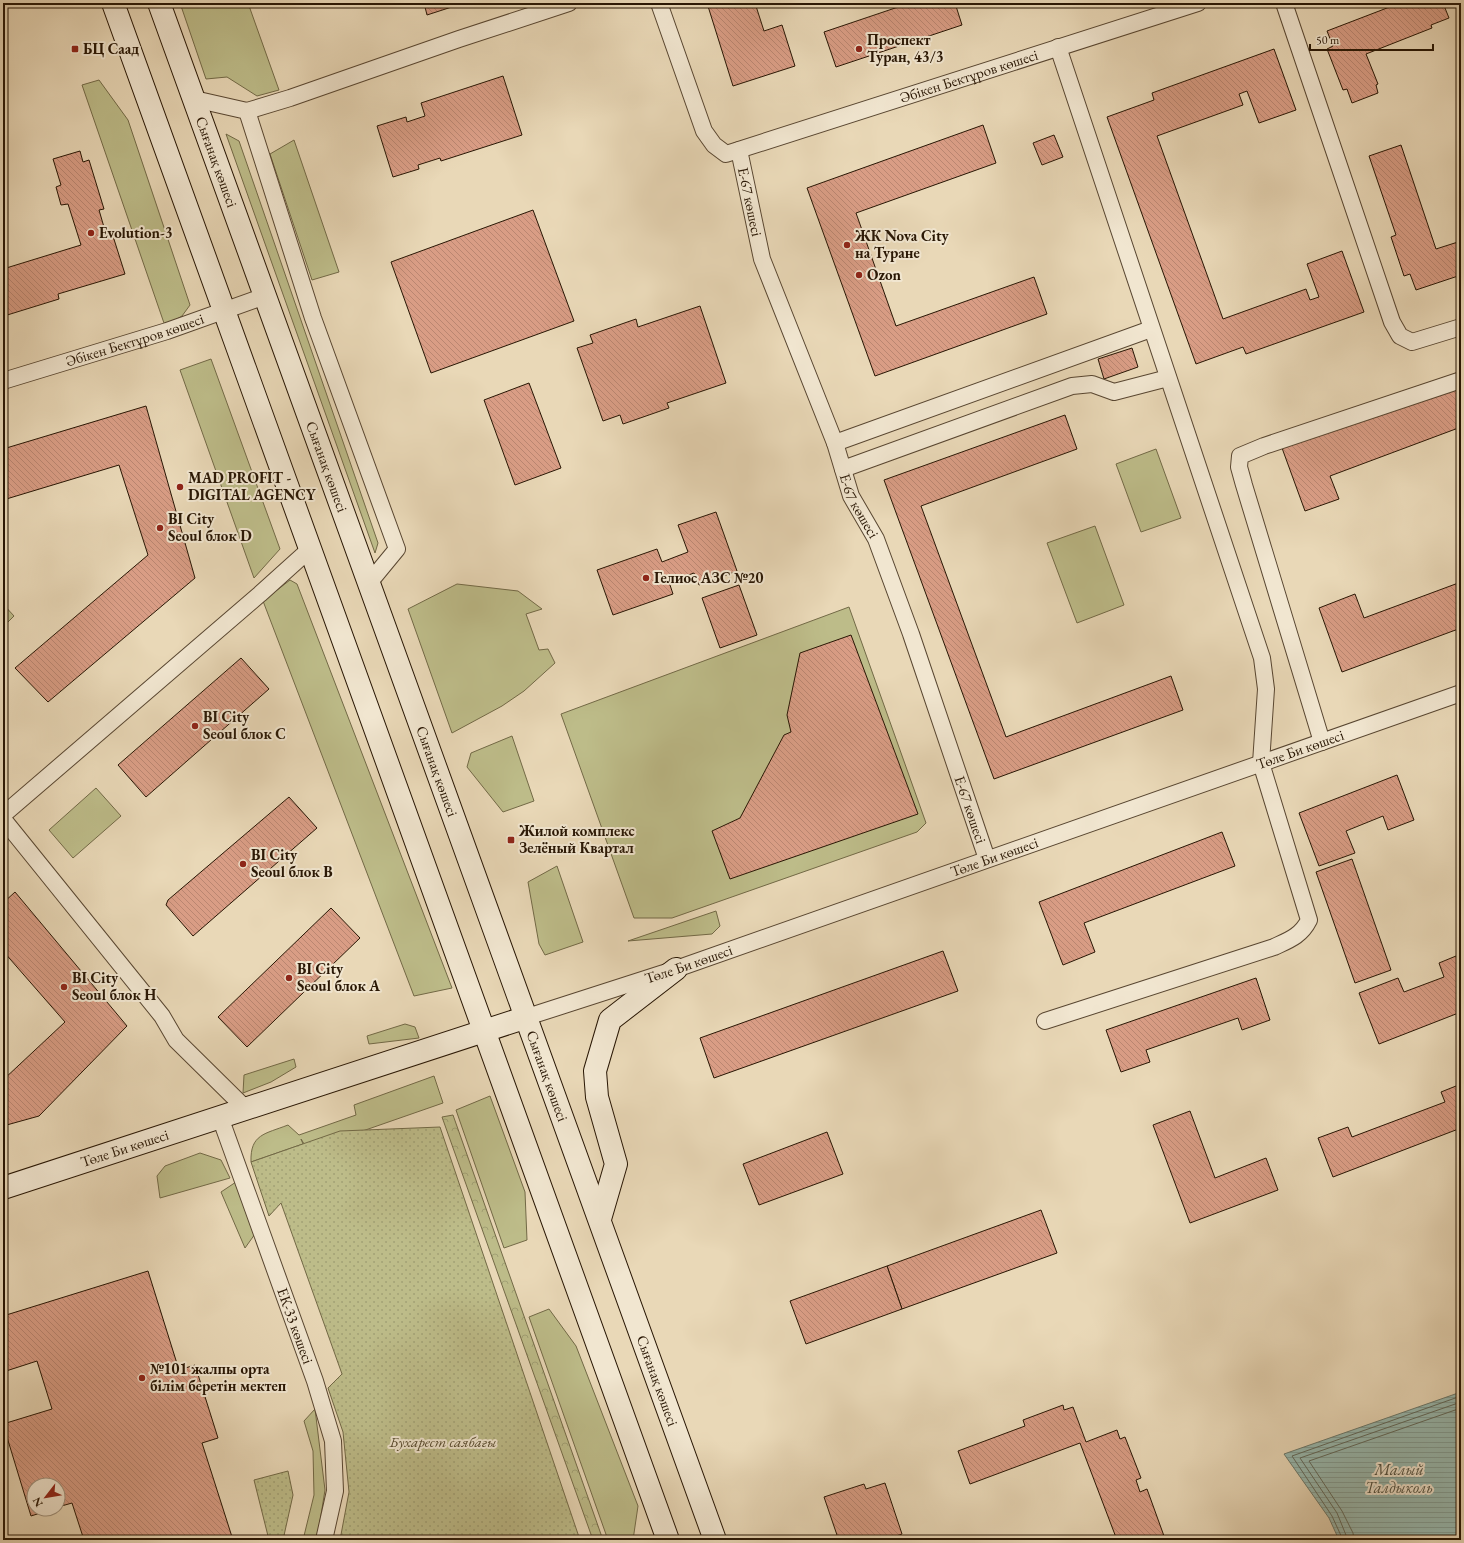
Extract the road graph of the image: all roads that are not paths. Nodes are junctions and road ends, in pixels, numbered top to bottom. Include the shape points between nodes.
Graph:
1 (113, 3) edge
2 (159, 3) edge
3 (569, 3) edge
4 (660, 3) edge
5 (1198, 3) edge
6 (1284, 3) edge
7 (1058, 47) junction
8 (194, 99) junction
9 (246, 111) junction
10 (739, 150) junction
11 (265, 296) junction
12 (224, 311) junction
13 (1461, 327) edge
14 (1151, 329) junction
15 (1168, 378) junction
16 (1461, 380) edge
17 (3, 381) edge
18 (835, 443) junction
19 (843, 470) junction
20 (310, 549) junction
21 (369, 583) junction
22 (1461, 693) edge
23 (1322, 742) junction
24 (1261, 763) junction
25 (3, 815) edge
26 (3, 818) edge
27 (987, 859) junction
28 (676, 969) junction
29 (527, 1017) junction
30 (1045, 1021) dead end
31 (484, 1031) junction
32 (255, 1106) junction
33 (220, 1117) junction
34 (3, 1188) edge
35 (600, 1219) junction
36 (324, 1540) edge
37 (668, 1540) edge
38 (715, 1540) edge

1 - 12 main road
2 - 8 main road, Сығанақ көшесі
3 - 9 street
4 - 10 street, Әбікен Бектұров көшесі via 704,131 714,145 726,154
5 - 7 street, Әбікен Бектұров көшесі
6 - 13 street via 1392,322 1400,336 1412,342
7 - 10 street, Әбікен Бектұров көшесі
7 - 14 street
8 - 9 street
8 - 11 main road, Сығанақ көшесі
9 - 21 street via 313,318 397,549
10 - 18 street, Е-67 көшесі via 762,259
11 - 12 street, Әбікен Бектұров көшесі
11 - 21 main road, Сығанақ көшесі
12 - 17 street, Әбікен Бектұров көшесі
12 - 20 main road
14 - 15 street
14 - 18 street
15 - 19 street via 1114,392 1092,384 1072,386
15 - 24 street via 1262,658 1266,689
16 - 23 street via 1240,456 1239,467 1244,486
18 - 19 street, Е-67 көшесі
19 - 27 street, Е-67 көшесі via 851,496 876,539
20 - 25 street
20 - 31 main road
21 - 29 main road, Сығанақ көшесі
22 - 23 street, Төле Би көшесі
23 - 24 street, Төле Би көшесі
24 - 27 street, Төле Би көшесі
24 - 30 street via 1306,908 1309,920 1305,929 1298,936 1274,947
26 - 32 street via 162,1016 176,1040
27 - 28 street, Төле Би көшесі
28 - 29 street, Төле Би көшесі
28 - 35 main road via 610,1020 595,1071 597,1097 616,1164
29 - 31 main road, Төле Би көшесі
29 - 35 main road, Сығанақ көшесі
31 - 32 main road, Төле Би көшесі
31 - 37 main road
32 - 33 main road, Төле Би көшесі
33 - 34 main road, Төле Би көшесі
33 - 36 street, ЕК-33 көшесі via 315,1381 333,1441 335,1491
35 - 38 main road, Сығанақ көшесі

